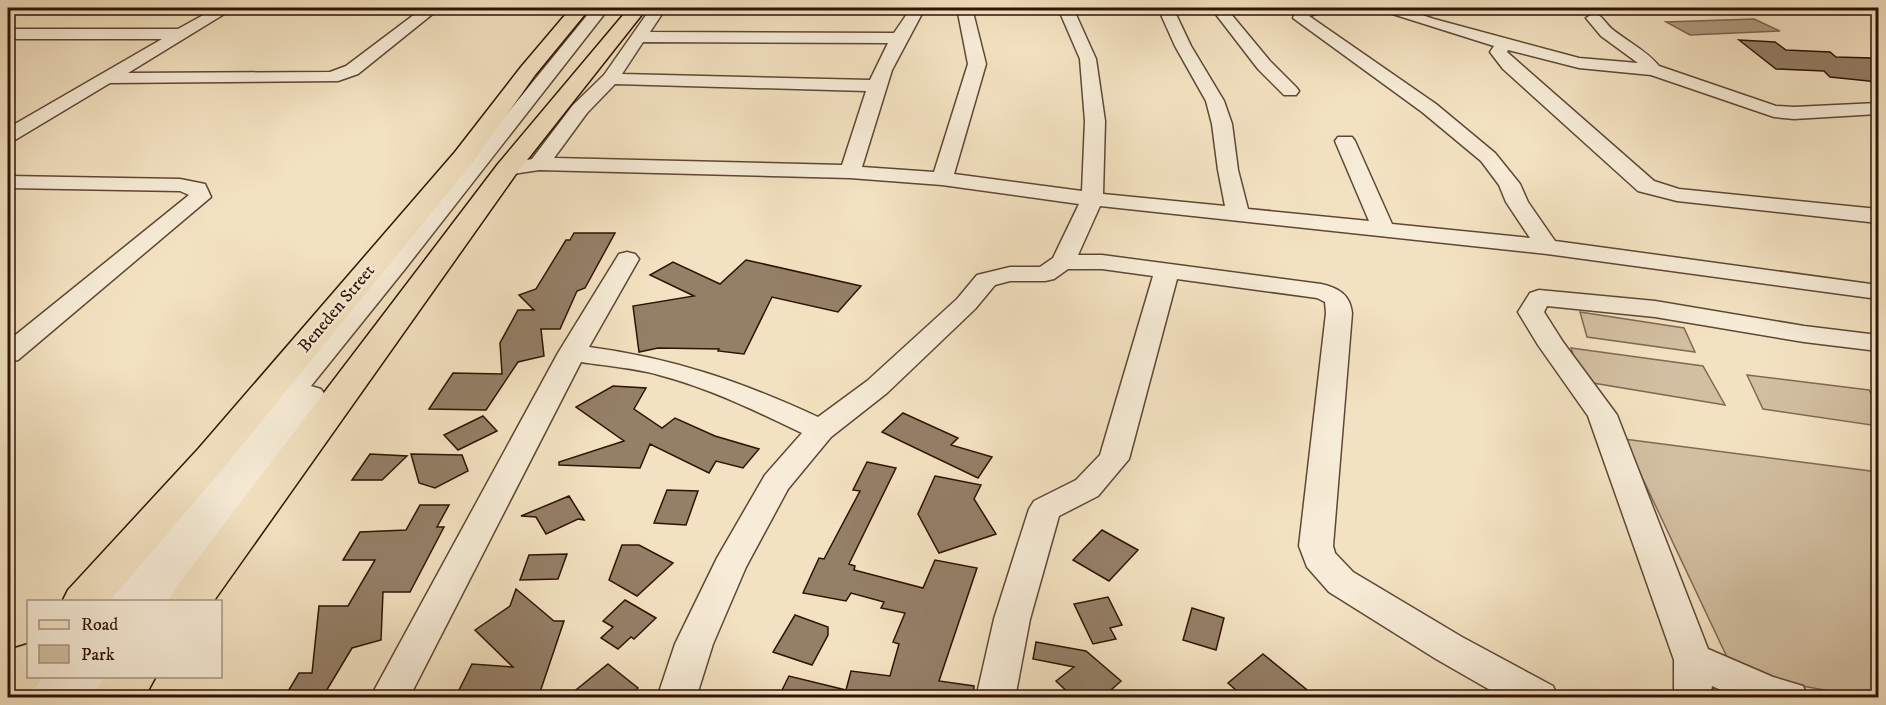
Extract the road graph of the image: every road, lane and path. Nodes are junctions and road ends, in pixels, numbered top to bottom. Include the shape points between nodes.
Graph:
1 (226, 8) edge
2 (432, 8) edge
3 (581, 8) edge
4 (601, 8) edge
5 (620, 8) edge
6 (658, 8) edge
7 (918, 8) edge
8 (965, 8) edge
9 (1066, 8) edge
10 (1166, 8) edge
11 (1218, 8) edge
12 (1294, 8) edge
13 (1318, 8) edge
14 (1388, 8) edge
15 (1594, 18) dead end
16 (639, 22) edge
17 (8, 34) edge
18 (182, 34) junction
19 (898, 38) junction
20 (1504, 45) junction
21 (1653, 70) junction
22 (106, 78) junction
23 (610, 79) junction
24 (876, 86) junction
25 (1290, 91) dead end
26 (1878, 108) edge
27 (8, 136) edge
28 (1345, 141) dead end
29 (540, 165) junction
30 (507, 169) junction
31 (850, 172) junction
32 (942, 179) junction
33 (8, 182) edge
34 (1092, 199) junction
35 (1238, 213) junction
36 (1878, 216) edge
37 (1384, 231) junction
38 (1547, 247) junction
39 (627, 259) dead end
40 (1063, 262) junction
41 (1167, 271) junction
42 (1878, 292) edge
43 (1878, 343) edge
44 (572, 353) junction
45 (8, 354) edge
46 (821, 430) junction
47 (85, 600) edge
48 (117, 600) edge
49 (149, 600) edge
50 (190, 600) edge
51 (1693, 660) junction
52 (27, 664) edge
53 (51, 678) edge
54 (86, 678) edge
55 (132, 678) edge
56 (8, 686) edge
57 (35, 698) edge
58 (71, 698) edge
59 (117, 698) edge
60 (388, 698) edge
61 (676, 698) edge
62 (995, 698) edge
63 (1539, 698) edge
64 (1690, 698) edge
65 (1789, 698) edge

1 - 18 street
2 - 22 street via 352,70 332,77
3 - 47 main road, Beneden Street via 464,157 212,457
4 - 48 street via 397,264
5 - 49 street
6 - 16 street
7 - 19 street
8 - 32 street via 977,64
9 - 34 street via 1088,59 1095,104
10 - 35 street via 1215,101
11 - 25 street
12 - 13 street
13 - 38 street via 1301,14 1301,18 1429,108 1488,157
14 - 20 street
15 - 21 street via 1599,27 1646,58
16 - 19 street
16 - 23 street
16 - 30 main road
17 - 18 street
18 - 22 street
19 - 24 street
20 - 21 street via 1579,63
20 - 36 street via 1498,52 1509,65 1646,186 1686,196
21 - 26 street via 1774,111
22 - 27 street
23 - 24 street
23 - 29 street via 580,109
24 - 31 street
28 - 37 street
29 - 30 street
29 - 31 street
30 - 50 main road
31 - 32 street
32 - 34 street
33 - 45 street via 180,185 197,189 200,197
34 - 35 street
34 - 40 street
35 - 37 street
37 - 38 street
38 - 42 street
39 - 44 street
40 - 41 street via 1102,262
40 - 46 street via 1045,274 1010,274 986,280 966,304 877,387
41 - 62 street via 1114,459 1088,488 1045,509 1012,619
41 - 63 street via 1321,291 1335,297 1339,313 1316,546 1319,558 1341,582
43 - 51 street via 1654,309 1539,298 1531,312 1602,415
44 - 46 street via 677,371 764,403
44 - 60 street
46 - 61 street via 776,483 729,567 694,644
51 - 64 street
51 - 65 street
52 - 56 main road
53 - 57 street
54 - 58 street
55 - 59 main road

